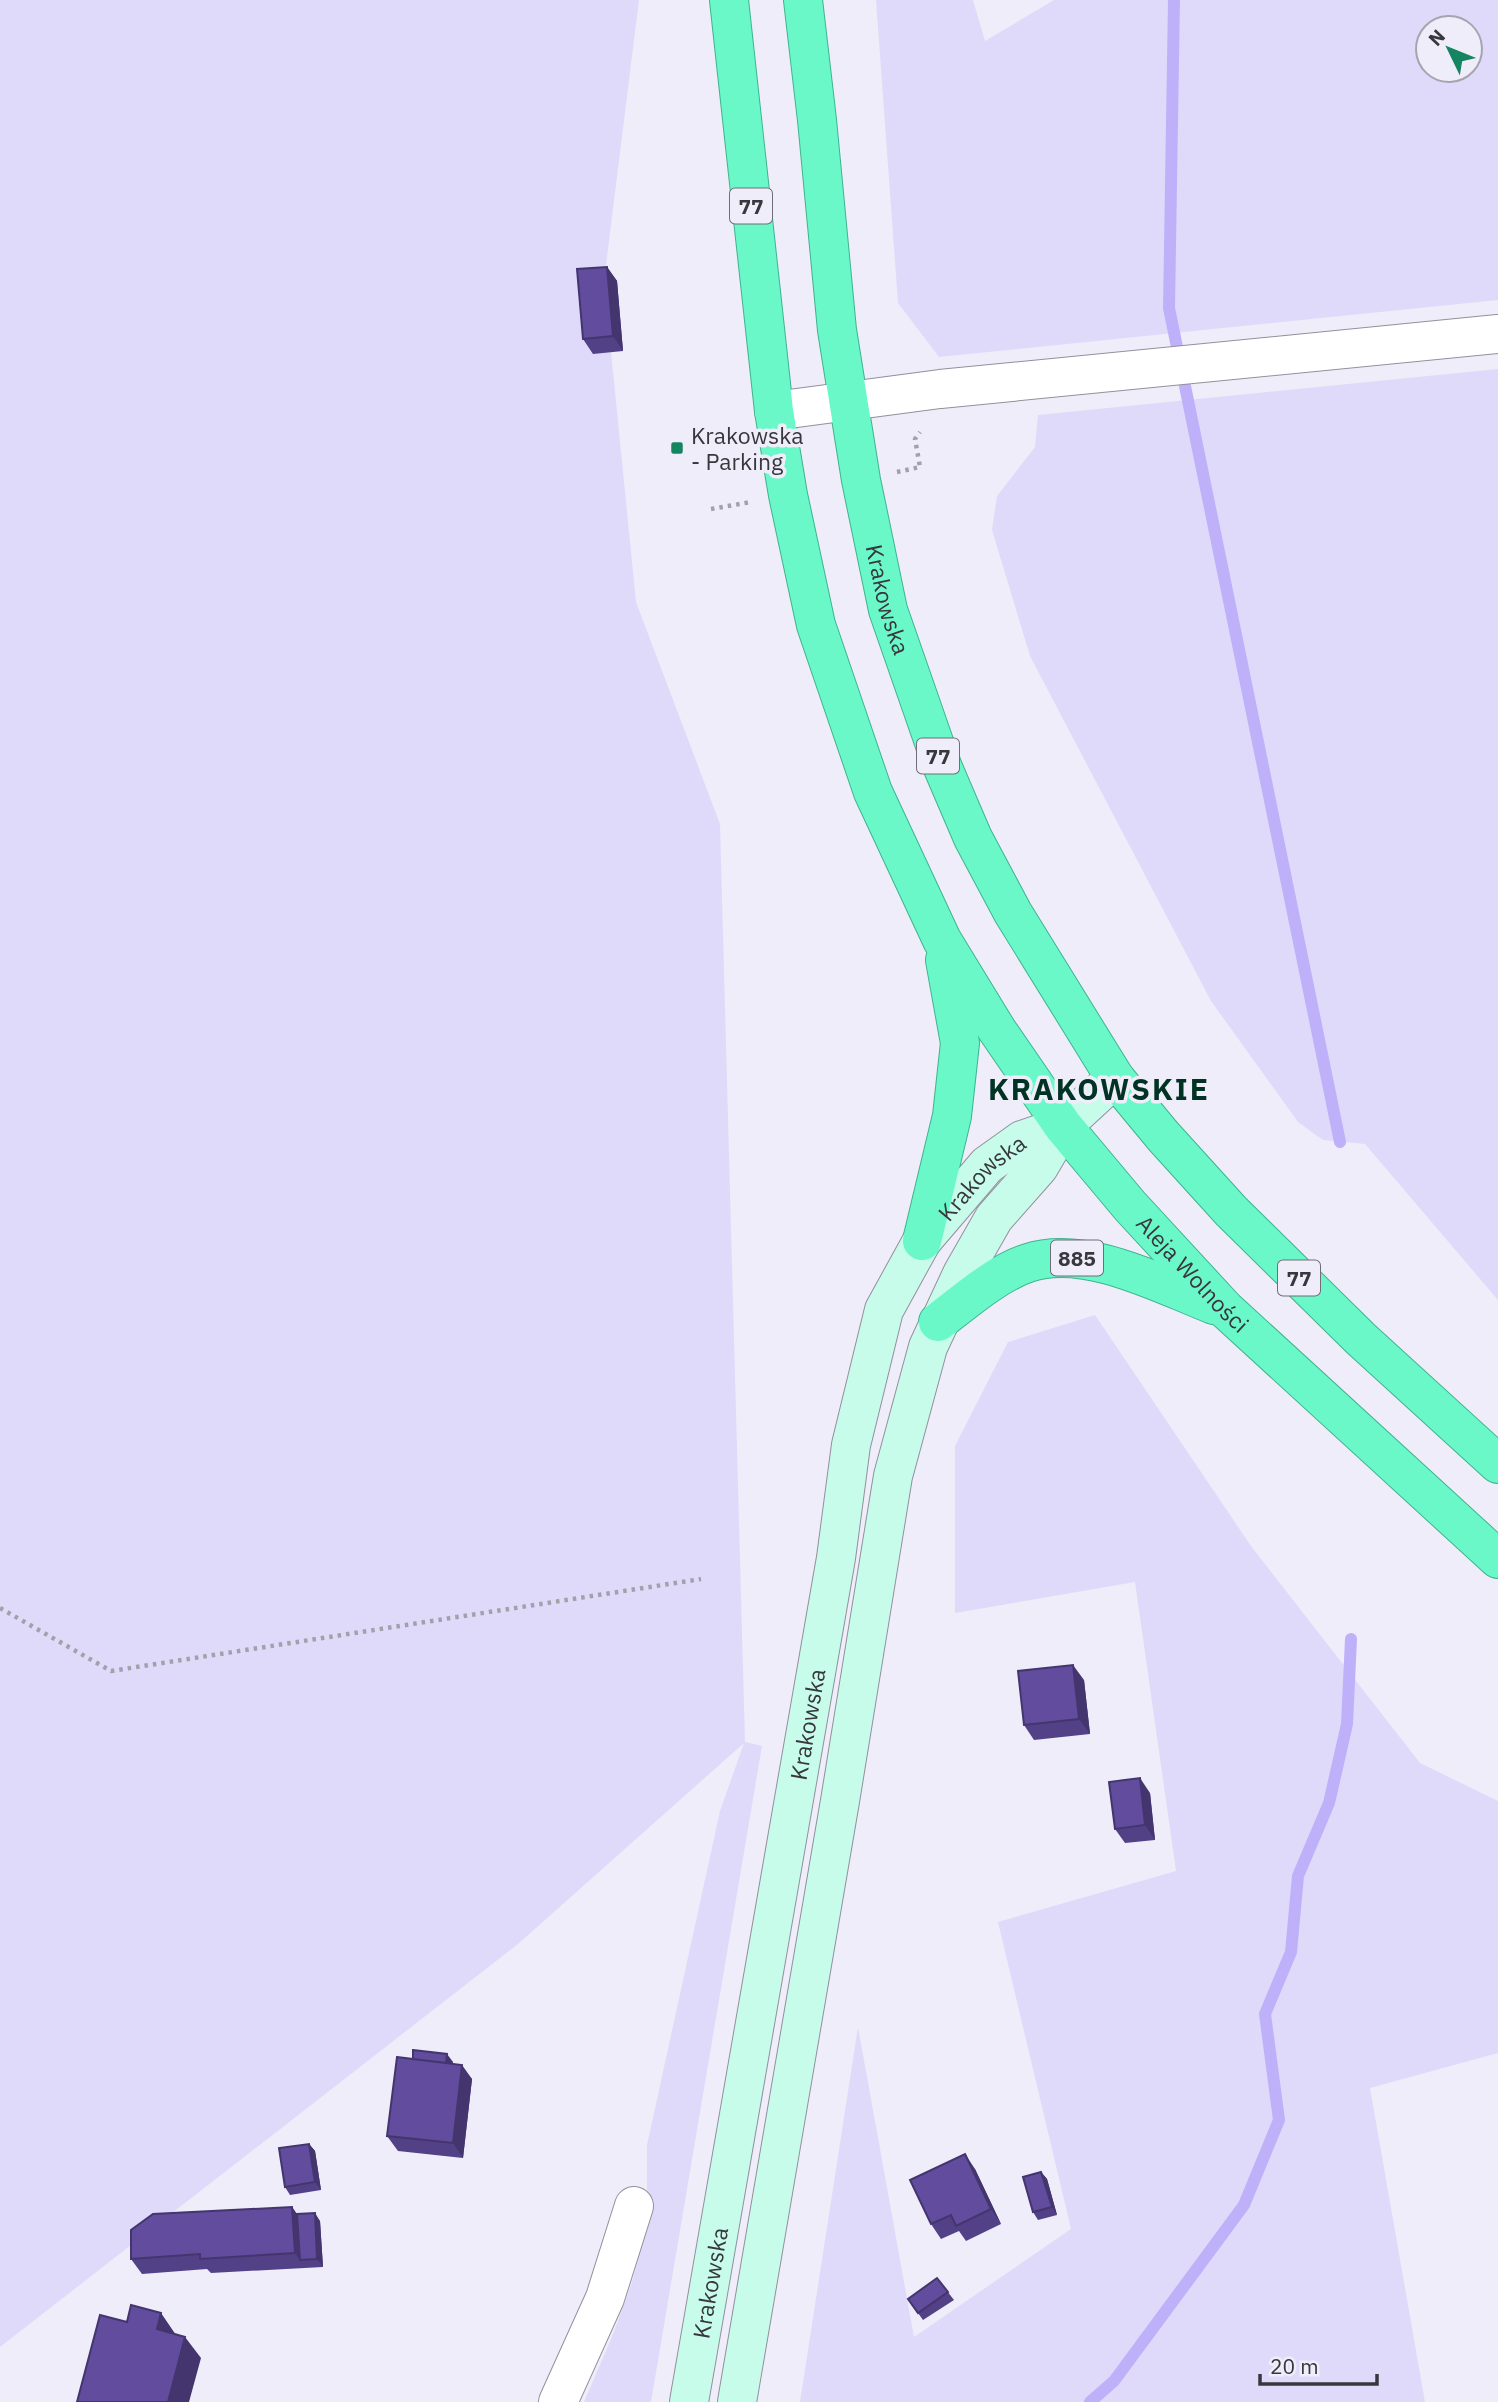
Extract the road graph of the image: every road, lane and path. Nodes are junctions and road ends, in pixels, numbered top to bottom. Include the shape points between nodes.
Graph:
1 (729, 0) edge
2 (803, 0) edge
3 (1498, 334) edge
4 (846, 400) junction
5 (933, 406) junction
6 (774, 411) junction
7 (860, 480) junction
8 (942, 940) junction
9 (1115, 1078) junction
10 (1063, 1126) junction
11 (922, 1241) junction
12 (1225, 1309) junction
13 (938, 1322) junction
14 (1498, 1464) edge
15 (1498, 1559) edge
16 (701, 1578) dead end
17 (0, 1608) edge
18 (634, 2206) dead end
19 (558, 2402) edge
20 (689, 2402) edge
21 (737, 2402) edge

1 - 6 highway, 77
2 - 4 highway, Krakowska / 77
3 - 5 street
4 - 5 street
4 - 6 street
4 - 7 highway, Krakowska / 77
5 - 7 path via 915,439 920,467
6 - 8 highway, 77 via 816,625 873,792
7 - 9 highway, Krakowska / 77 via 888,610 943,768 1013,913
8 - 10 highway, Aleja Wolności / 77
8 - 11 highway via 960,1043 952,1116
9 - 10 main road, Krakowska
9 - 14 highway, 77 via 1231,1211
10 - 11 main road, Krakowska via 1022,1140 987,1165
10 - 12 highway, Aleja Wolności / 77
10 - 13 main road, Krakowska via 1040,1167 994,1218
11 - 20 main road, Krakowska via 884,1310 851,1445 836,1558
12 - 13 highway, 885 via 1132,1272 1069,1256 1028,1263 984,1286
12 - 15 highway, Aleja Wolności / 77
13 - 21 main road, Krakowska via 893,1476
16 - 17 path via 111,1671
18 - 19 street via 606,2298

